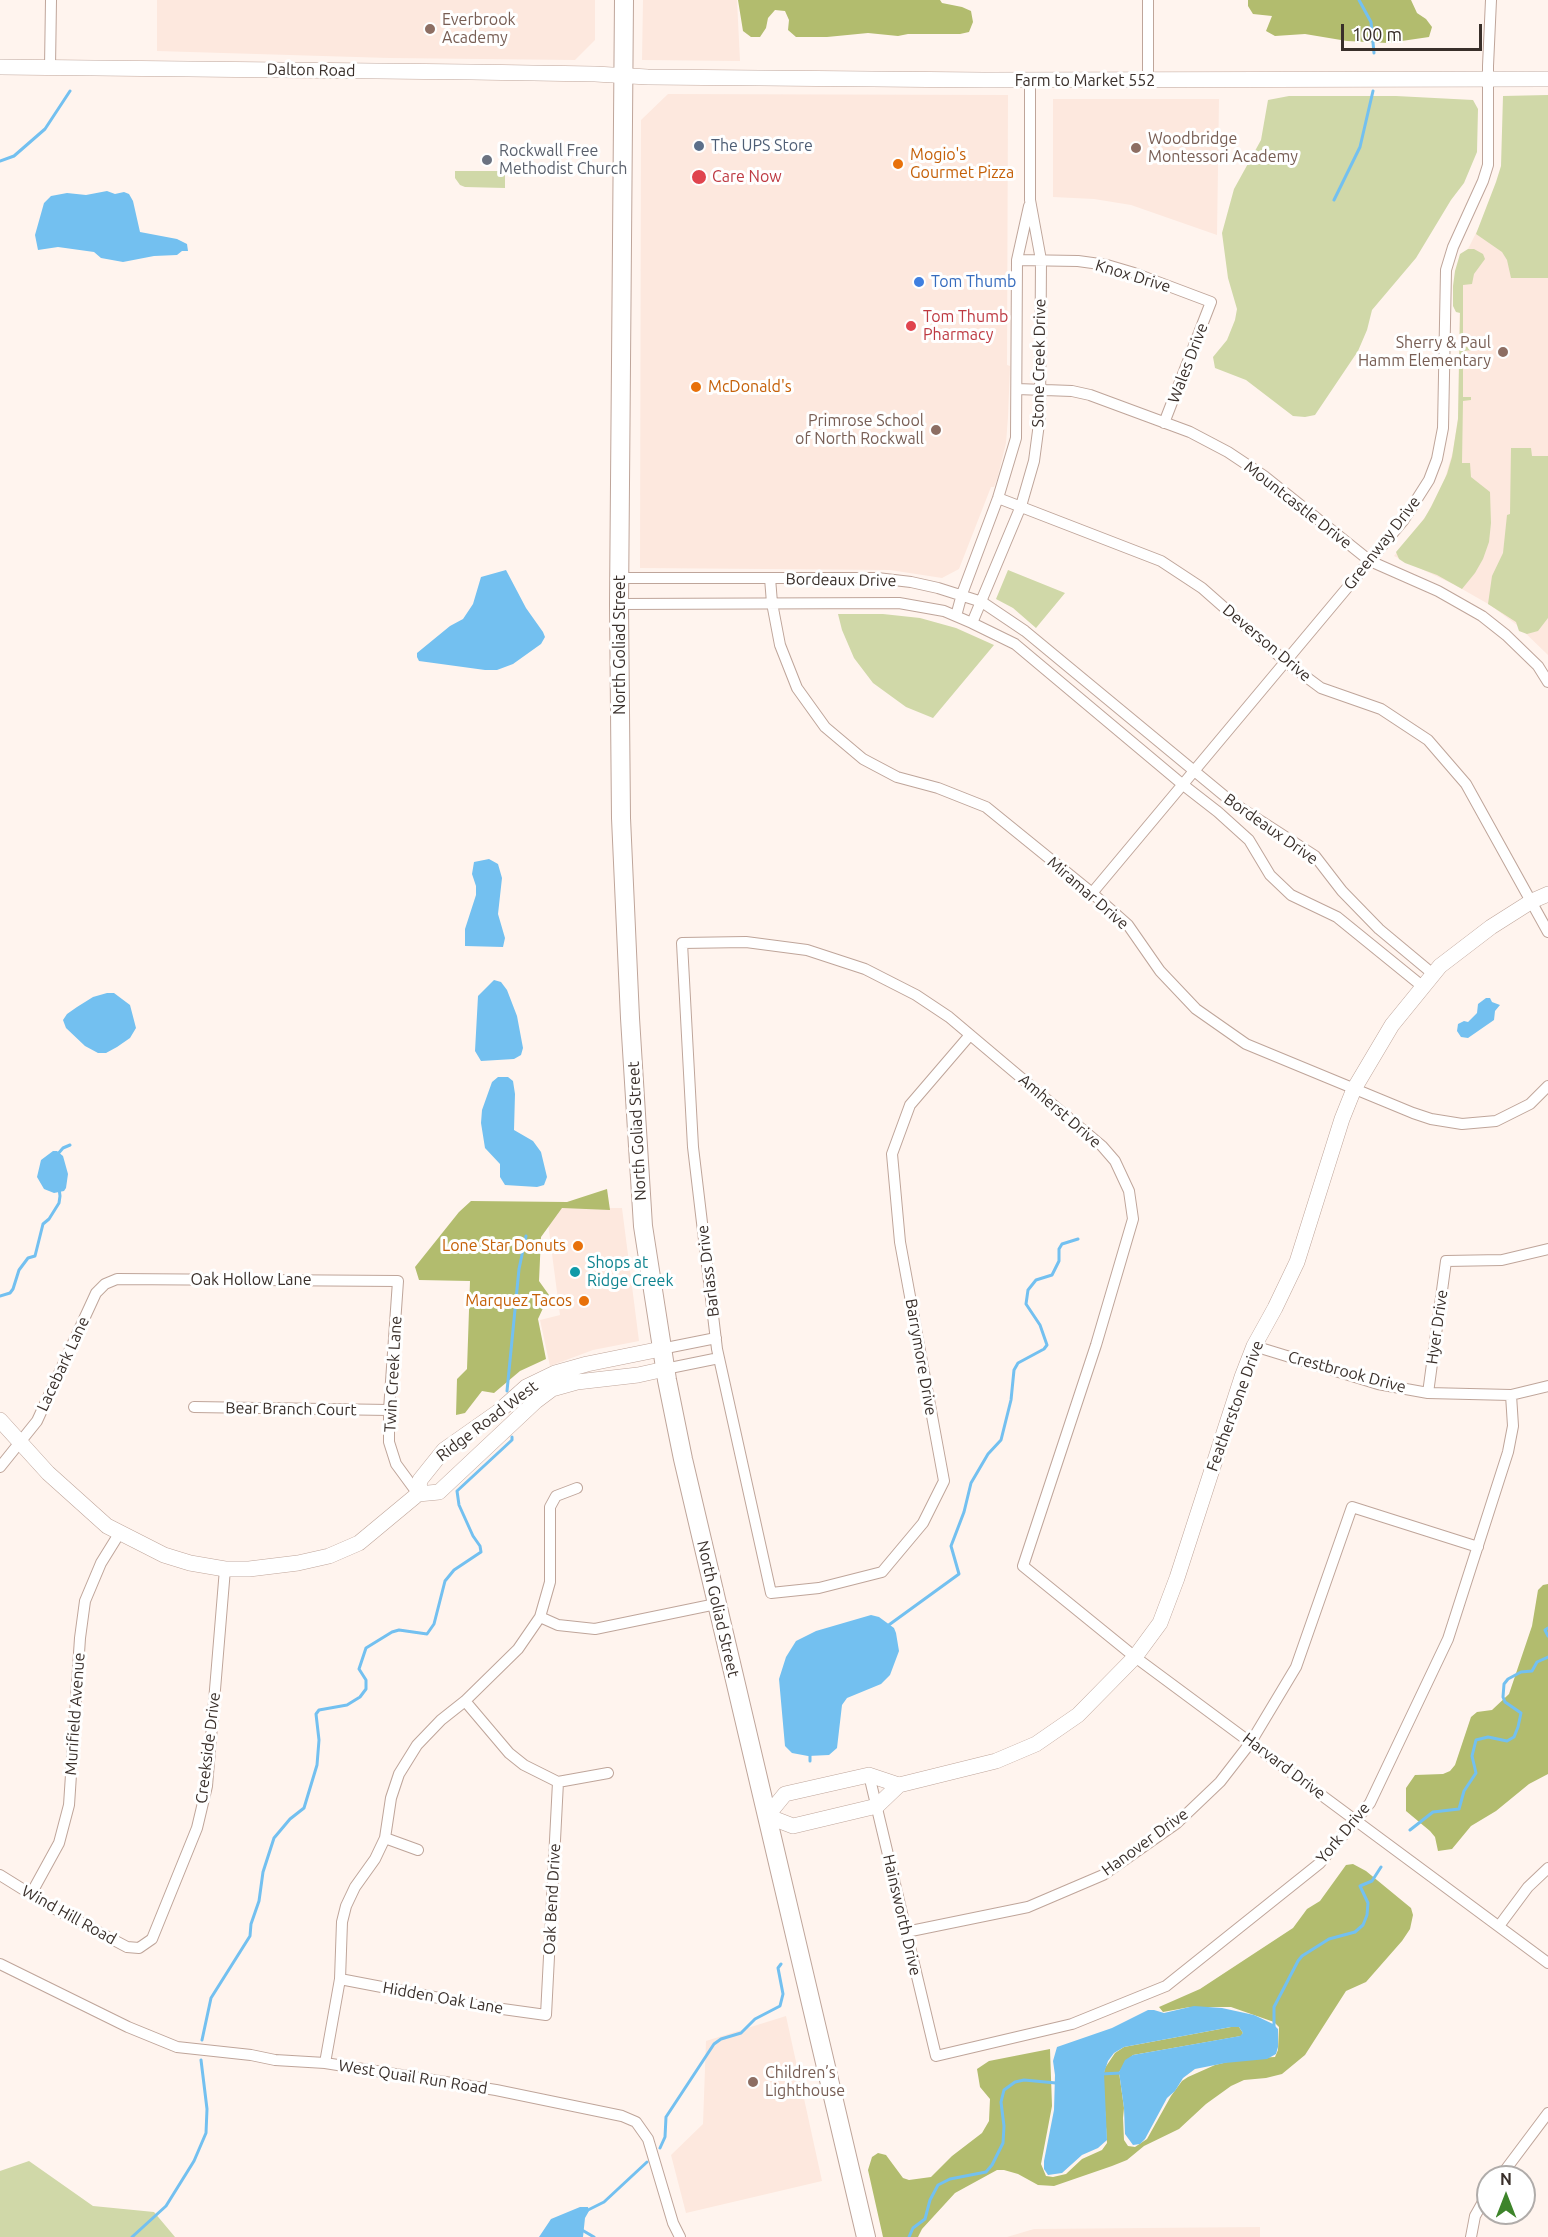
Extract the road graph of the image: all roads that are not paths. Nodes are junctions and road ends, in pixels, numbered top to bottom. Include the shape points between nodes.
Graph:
1 (51, 0) edge
2 (624, 0) edge
3 (1148, 0) edge
4 (1491, 0) edge
5 (0, 67) edge
6 (50, 67) junction
7 (622, 75) junction
8 (1488, 79) junction
9 (1548, 80) edge
10 (1030, 81) junction
11 (1148, 82) junction
12 (1030, 200) junction
13 (1017, 260) junction
14 (1041, 260) junction
15 (1211, 302) joint
16 (1017, 389) junction
17 (1040, 389) junction
18 (1164, 423) junction
19 (998, 498) junction
20 (1021, 506) junction
21 (1370, 561) junction
22 (620, 578) junction
23 (770, 578) junction
24 (962, 594) junction
25 (982, 602) junction
26 (772, 603) junction
27 (619, 604) junction
28 (956, 616) junction
29 (972, 623) junction
30 (1286, 662) junction
31 (1548, 682) edge
32 (1099, 693) junction
33 (1088, 705) junction
34 (1193, 771) junction
35 (1182, 784) junction
36 (1092, 893) junction
37 (1548, 894) edge
38 (1532, 901) junction
39 (1548, 932) edge
40 (682, 943) joint
41 (1433, 974) junction
42 (1422, 986) junction
43 (970, 1035) junction
44 (1548, 1086) edge
45 (1354, 1089) junction
46 (1548, 1249) edge
47 (398, 1281) joint
48 (105, 1284) joint
49 (716, 1338) junction
50 (1254, 1346) junction
51 (662, 1349) junction
52 (719, 1359) junction
53 (665, 1369) junction
54 (575, 1375) junction
55 (1548, 1386) edge
56 (1428, 1393) junction
57 (1511, 1395) junction
58 (194, 1407) dead end
59 (389, 1410) junction
60 (0, 1420) edge
61 (20, 1442) junction
62 (0, 1467) edge
63 (577, 1488) dead end
64 (418, 1494) junction
65 (119, 1534) junction
66 (1478, 1548) junction
67 (1023, 1566) joint
68 (225, 1569) junction
69 (771, 1593) joint
70 (716, 1604) junction
71 (540, 1617) junction
72 (1135, 1657) junction
73 (465, 1701) junction
74 (1251, 1742) junction
75 (608, 1773) dead end
76 (869, 1775) junction
77 (558, 1782) junction
78 (899, 1785) junction
79 (877, 1806) junction
80 (767, 1816) junction
81 (1355, 1819) junction
82 (385, 1838) junction
83 (418, 1850) dead end
84 (1548, 1868) edge
85 (0, 1875) edge
86 (31, 1894) junction
87 (1499, 1926) junction
88 (906, 1932) junction
89 (139, 1948) joint
90 (1548, 1963) edge
91 (0, 1964) edge
92 (340, 1979) junction
93 (546, 2015) joint
94 (936, 2055) joint
95 (325, 2063) junction
96 (1548, 2113) edge
97 (1509, 2165) edge
98 (1476, 2214) edge
99 (680, 2237) edge
100 (866, 2237) edge
101 (1471, 2237) edge

1 - 6 street
2 - 7 main road, North Goliad Street
3 - 11 street
4 - 8 street, Greenway Drive
5 - 6 street, Dalton Road
6 - 7 street, Dalton Road
7 - 10 street, Farm to Market 552
7 - 22 main road, North Goliad Street
8 - 9 street, Farm to Market 552
8 - 11 street, Farm to Market 552
8 - 21 street, Greenway Drive via 1486,174 1446,270 1440,448 1417,502
10 - 11 street, Farm to Market 552
10 - 12 street, Stone Creek Drive
12 - 13 street, Stone Creek Drive
12 - 14 street, Stone Creek Drive
13 - 14 street, Knox Drive
13 - 16 street, Stone Creek Drive
14 - 15 street, Knox Drive via 1107,265
14 - 17 street, Stone Creek Drive
15 - 18 street, Wales Drive
16 - 17 street, Mountcastle Drive
16 - 19 street, Stone Creek Drive via 1016,438
17 - 18 street, Mountcastle Drive via 1090,395
17 - 20 street, Stone Creek Drive via 1034,461
18 - 21 street, Mountcastle Drive via 1228,452 1264,476
19 - 20 street, Deverson Drive
19 - 24 street, Stone Creek Drive
20 - 25 street, Stone Creek Drive
20 - 30 street, Deverson Drive via 1161,561 1202,588
21 - 30 street, Greenway Drive
21 - 31 street, Mountcastle Drive via 1438,591 1482,616 1538,666
22 - 23 street, Bordeaux Drive
22 - 27 main road, North Goliad Street
23 - 24 street, Bordeaux Drive via 877,578
23 - 26 street, Miramar Drive
24 - 25 street, Bordeaux Drive
24 - 28 street, Stone Creek Drive
25 - 29 street, Stone Creek Drive
25 - 32 street, Bordeaux Drive
26 - 27 street, Bordeaux Drive
26 - 28 street, Bordeaux Drive via 899,603
26 - 36 street, Miramar Drive via 780,645 797,688 825,727 863,759 897,777 986,807
27 - 51 main road, North Goliad Street via 622,845 638,1179
28 - 29 street, Bordeaux Drive
29 - 33 street, Bordeaux Drive via 1015,644
30 - 34 street, Greenway Drive
30 - 38 street, Deverson Drive via 1321,688 1381,709 1428,740 1466,784
32 - 33 street
32 - 34 street, Bordeaux Drive
33 - 35 street, Bordeaux Drive
34 - 35 street, Greenway Drive
34 - 41 street, Bordeaux Drive via 1233,803 1315,856 1379,929
35 - 36 street, Greenway Drive
35 - 42 street, Bordeaux Drive via 1249,840 1270,875 1291,895 1337,917
36 - 45 street, Miramar Drive via 1128,925 1160,971 1196,1009 1246,1044
37 - 38 street, Featherstone Drive
38 - 39 street, Deverson Drive
38 - 41 street, Featherstone Drive via 1491,927
40 - 43 street, Amherst Drive via 746,942 807,950 865,969 916,995
40 - 49 street, Barlass Drive via 693,1147
41 - 42 street, Featherstone Drive
42 - 45 street, Featherstone Drive via 1392,1025
43 - 67 street, Amherst Drive via 1102,1146 1115,1161 1129,1191 1133,1219
43 - 69 street, Barrymore Drive via 910,1105 892,1154 900,1242 944,1481 923,1523 882,1572 819,1588
44 - 45 street, Miramar Drive via 1530,1104 1496,1121 1462,1124 1431,1119
45 - 50 street, Featherstone Drive via 1297,1262
46 - 56 street, Hyer Drive via 1502,1260 1446,1261
47 - 48 street, Oak Hollow Lane via 117,1279
47 - 59 street, Twin Creek Lane
48 - 61 street, Lacebark Lane via 96,1293 37,1421
49 - 51 street, Ridge Road West
49 - 52 street, Barlass Drive
50 - 56 street, Crestbrook Drive via 1378,1384
50 - 72 street, Featherstone Drive via 1160,1623
51 - 53 main road, North Goliad Street
51 - 54 street, Ridge Road West
52 - 53 street, Ridge Road West
52 - 69 street, Barlass Drive
53 - 54 street, Ridge Road West via 638,1375
53 - 70 main road, North Goliad Street
54 - 64 street, Ridge Road West via 536,1401 439,1492
54 - 64 street, Ridge Road West via 555,1373 526,1387 444,1450 420,1480
55 - 57 street, Crestbrook Drive
56 - 57 street, Crestbrook Drive
57 - 66 street, York Drive via 1513,1426 1508,1452
58 - 59 street, Bear Branch Court
59 - 64 street, Twin Creek Lane via 389,1442 396,1464
60 - 61 street, Ridge Road West
61 - 62 street, Lacebark Lane
61 - 65 street, Ridge Road West via 80,1504
63 - 71 street via 556,1496 550,1507 550,1582
64 - 68 street, Ridge Road West via 359,1543 337,1553 298,1563
65 - 68 street, Ridge Road West via 164,1555
65 - 86 street, Murifield Avenue via 85,1601 69,1805 59,1843
66 - 74 street, Hanover Drive via 1352,1508 1296,1667
66 - 81 street, York Drive via 1448,1640 1370,1803
67 - 72 street, Harvard Drive
68 - 89 street, Creekside Drive via 207,1786 197,1828 152,1939
70 - 71 street via 596,1629 558,1625
70 - 80 main road, North Goliad Street
71 - 73 street via 518,1649
72 - 74 street, Harvard Drive
72 - 78 street, Featherstone Drive via 1078,1715 1036,1744 996,1761
73 - 77 street via 509,1752 524,1765
73 - 82 street via 417,1745 399,1774
74 - 81 street, Harvard Drive
74 - 88 street, Hanover Drive via 1220,1782 1177,1823 1103,1875 1028,1907
75 - 77 street
76 - 78 street
76 - 79 street, Hainsworth Drive
76 - 80 street via 785,1794
77 - 93 street, Oak Bend Drive
78 - 79 street, Featherstone Drive
79 - 80 street via 793,1826
79 - 88 street, Hainsworth Drive
80 - 100 main road, North Goliad Street
81 - 87 street, Harvard Drive
81 - 94 street, York Drive via 1320,1863 1166,1986 1072,2024
82 - 83 street
82 - 92 street via 346,1906
84 - 87 street via 1528,1887
85 - 86 street, Wind Hill Road
86 - 89 street, Wind Hill Road via 127,1947
87 - 90 street, Harvard Drive
88 - 94 street, Hainsworth Drive
91 - 95 street, West Quail Run Road via 177,2047
92 - 93 street, Hidden Oak Lane
92 - 95 street
95 - 99 street, West Quail Run Road via 496,2090 636,2122 648,2139
96 - 97 street
98 - 101 street

